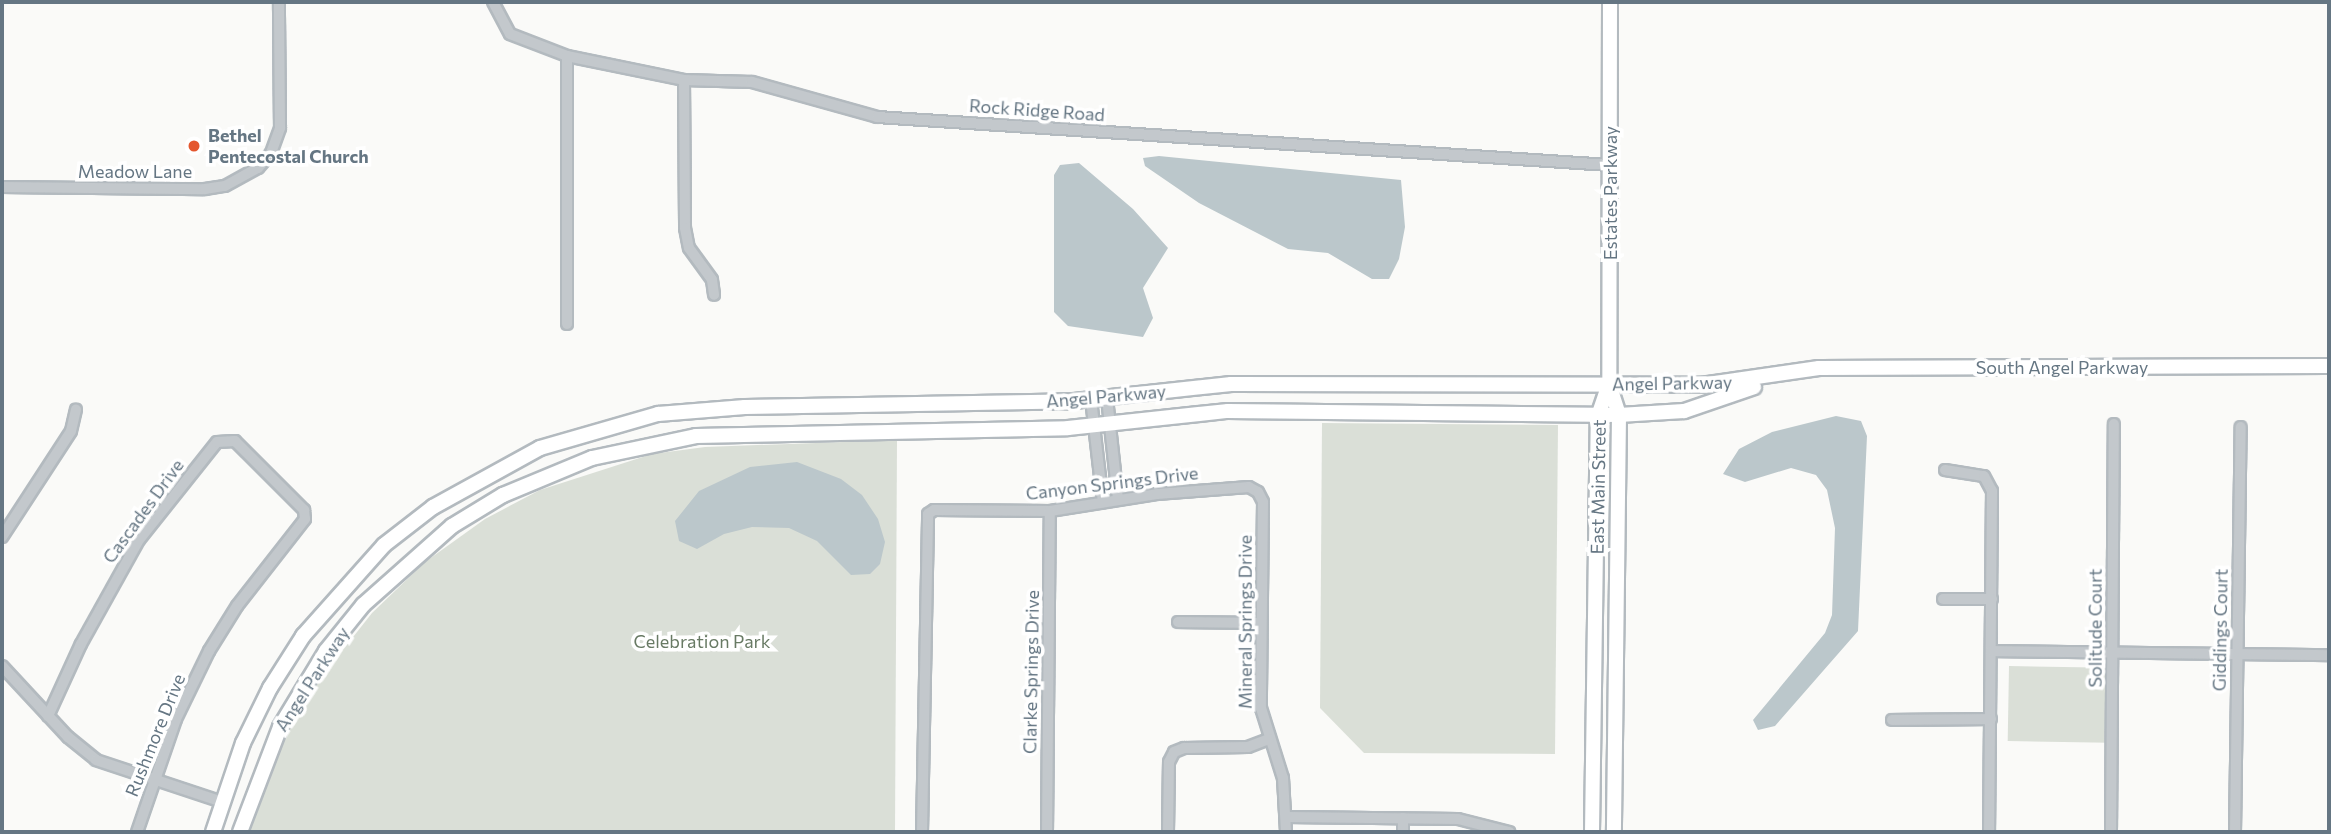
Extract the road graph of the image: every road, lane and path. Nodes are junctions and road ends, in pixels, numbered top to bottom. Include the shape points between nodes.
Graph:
1 (279, 2) edge
2 (493, 2) edge
3 (1610, 2) edge
4 (567, 56) junction
5 (684, 80) junction
6 (1610, 165) junction
7 (2, 187) edge
8 (714, 295) dead end
9 (567, 324) dead end
10 (2329, 366) edge
11 (1794, 372) junction
12 (1609, 384) junction
13 (1107, 398) junction
14 (1091, 400) junction
15 (75, 410) dead end
16 (1619, 415) junction
17 (1598, 416) junction
18 (1110, 424) junction
19 (2114, 424) dead end
20 (1094, 425) junction
21 (2241, 427) dead end
22 (1945, 470) dead end
23 (1258, 492) joint
24 (1118, 499) junction
25 (1103, 502) junction
26 (2, 511) edge
27 (1050, 511) junction
28 (306, 516) joint
29 (13, 517) junction
30 (2, 537) edge
31 (1597, 539) junction
32 (1943, 599) dead end
33 (1992, 599) junction
34 (1178, 622) dead end
35 (1261, 623) junction
36 (1617, 628) junction
37 (1991, 651) junction
38 (2112, 653) junction
39 (2237, 654) junction
40 (2329, 655) edge
41 (2, 666) edge
42 (48, 716) junction
43 (1991, 719) junction
44 (1892, 720) dead end
45 (1269, 739) junction
46 (153, 781) junction
47 (222, 802) junction
48 (247, 808) junction
49 (1287, 817) junction
50 (1403, 818) junction
51 (137, 832) edge
52 (213, 832) edge
53 (240, 832) edge
54 (922, 832) edge
55 (1047, 832) edge
56 (1168, 832) edge
57 (1286, 832) edge
58 (1403, 832) edge
59 (1509, 832) edge
60 (1592, 832) edge
61 (1614, 832) edge
62 (1989, 832) edge
63 (2111, 832) edge
64 (2235, 832) edge

1 - 7 street, Meadow Lane via 280,128 271,153 239,180 205,189
2 - 4 street, Rock Ridge Road via 510,34
3 - 6 main road, Estates Parkway
4 - 5 street, Rock Ridge Road
4 - 9 street
5 - 6 street, Rock Ridge Road via 752,82 877,117
5 - 8 street via 685,228 689,248 712,279
6 - 12 main road, Estates Parkway
10 - 11 main road, South Angel Parkway via 1889,367
11 - 12 main road, Angel Parkway via 1733,383
11 - 16 main road, Angel Parkway via 1684,411
12 - 13 main road, Angel Parkway via 1231,384
12 - 16 main road, East Main Street
12 - 17 main road, East Main Street
13 - 14 main road, Angel Parkway
13 - 18 street
14 - 20 street
14 - 47 main road, Angel Parkway via 682,410 598,428 540,448 433,507 384,545 341,588 270,688 243,743
15 - 29 street via 71,431
16 - 17 main road, Angel Parkway
16 - 36 main road, East Main Street
17 - 18 main road, Angel Parkway via 1228,411
17 - 31 main road, East Main Street
18 - 20 main road, Angel Parkway
18 - 24 street
19 - 38 street, Solitude Court
20 - 25 street
20 - 48 main road, Angel Parkway via 696,436 627,447 555,470 452,526 363,605 294,701 266,754
21 - 39 street, Giddings Court
22 - 33 street via 1984,476 1992,491
23 - 24 street, Canyon Springs Drive via 1249,487 1219,488
23 - 35 street, Mineral Springs Drive via 1263,502
24 - 25 street, Canyon Springs Drive
25 - 27 street, Canyon Springs Drive
26 - 29 street
27 - 54 street, Canyon Springs Drive via 934,510 928,514
27 - 55 street, Clarke Springs Drive
28 - 42 street, Cascades Drive via 234,441 217,442 139,540 81,644
28 - 46 street, Rushmore Drive via 209,651
29 - 30 street
31 - 36 main road via 1606,620
31 - 60 main road, East Main Street
32 - 33 street
33 - 37 street
34 - 35 street
35 - 45 street, Mineral Springs Drive via 1261,708
36 - 61 main road, East Main Street
37 - 38 street
37 - 43 street
38 - 39 street
38 - 63 street, Solitude Court
39 - 40 street
39 - 64 street, Giddings Court
41 - 42 street
42 - 46 street via 96,760
43 - 44 street
43 - 62 street
45 - 49 street, Mineral Springs Drive via 1283,778
45 - 56 street via 1248,747 1174,752 1169,762
46 - 47 street
46 - 51 street, Rushmore Drive
47 - 48 main road
47 - 52 main road, Angel Parkway
48 - 53 main road, Angel Parkway
49 - 50 street
49 - 57 street, Mineral Springs Drive
50 - 58 street
50 - 59 street via 1471,820

